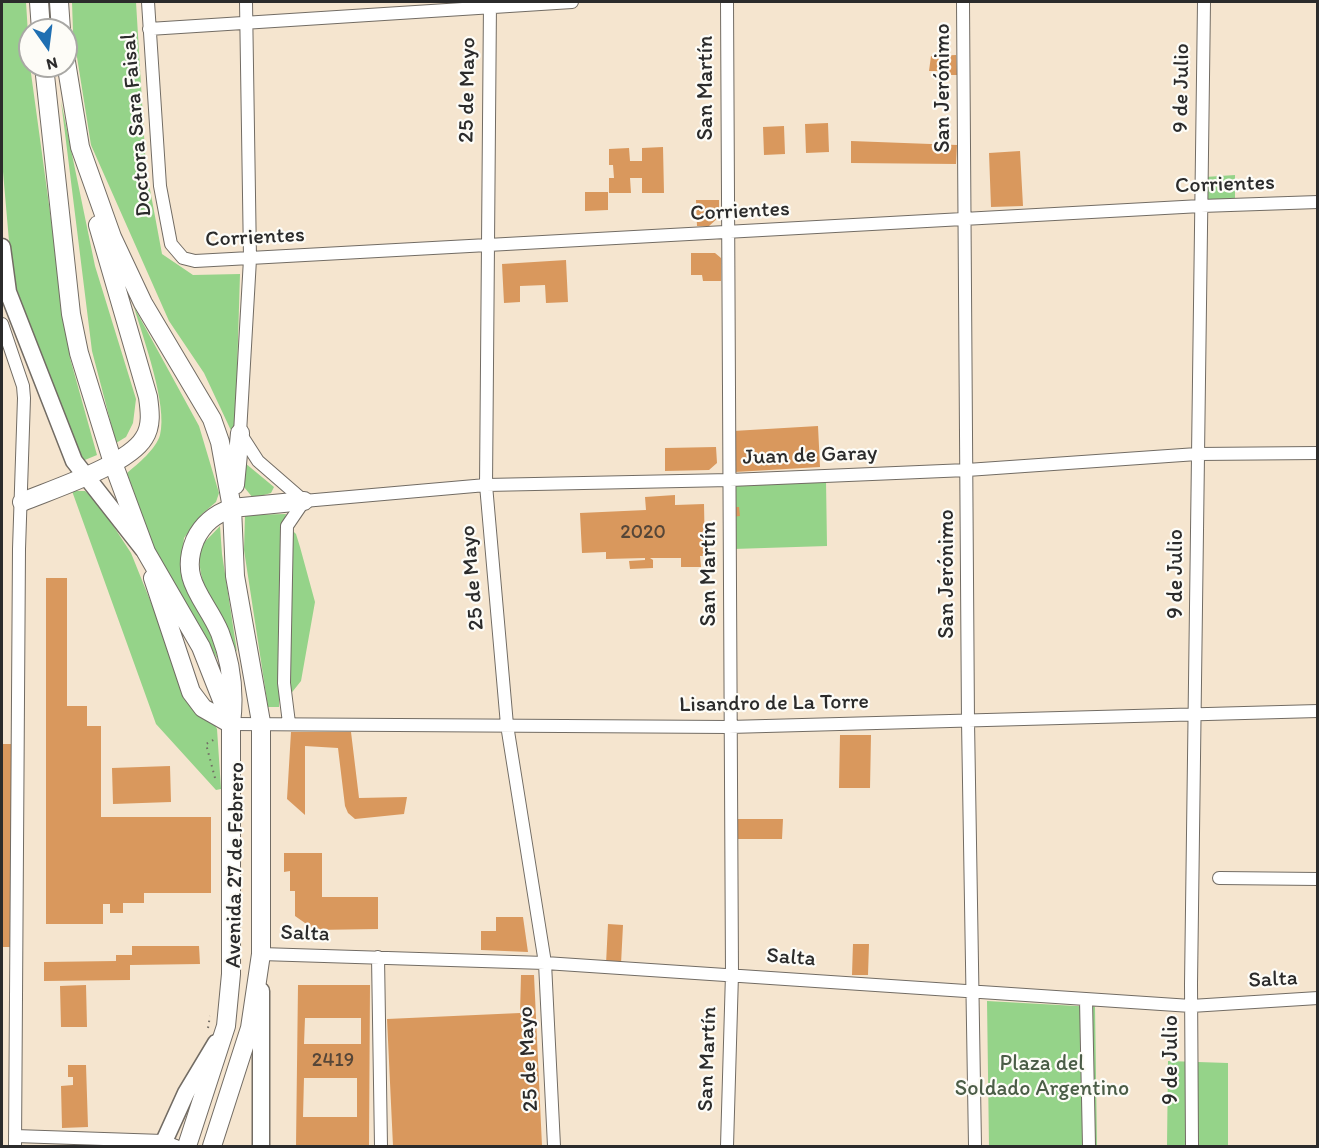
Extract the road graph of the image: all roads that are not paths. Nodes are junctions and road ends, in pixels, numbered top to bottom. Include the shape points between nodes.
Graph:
1 (39, 2) edge
2 (59, 2) edge
3 (148, 2) edge
4 (246, 2) edge
5 (572, 2) edge
6 (727, 2) edge
7 (963, 2) edge
8 (1204, 2) edge
9 (490, 5) edge
10 (40, 18) edge
11 (61, 18) edge
12 (246, 24) junction
13 (149, 29) junction
14 (45, 78) edge
15 (69, 78) edge
16 (80, 147) junction
17 (1317, 202) edge
18 (1201, 206) junction
19 (964, 220) junction
20 (727, 234) junction
21 (171, 244) joint
22 (2, 247) edge
23 (488, 247) junction
24 (250, 260) junction
25 (2, 324) edge
26 (240, 434) junction
27 (1317, 453) edge
28 (1197, 454) junction
29 (112, 463) junction
30 (967, 470) junction
31 (84, 476) junction
32 (730, 480) junction
33 (486, 485) junction
34 (304, 501) junction
35 (22, 502) junction
36 (232, 508) junction
37 (146, 552) junction
38 (1317, 711) edge
39 (1196, 714) junction
40 (261, 722) junction
41 (968, 722) junction
42 (289, 723) junction
43 (507, 725) junction
44 (729, 727) junction
45 (231, 731) junction
46 (1220, 878) dead end
47 (1317, 879) edge
48 (261, 954) junction
49 (378, 957) junction
50 (545, 963) junction
51 (732, 974) junction
52 (975, 993) junction
53 (1317, 998) edge
54 (1086, 1000) junction
55 (1191, 1006) junction
56 (219, 1014) junction
57 (15, 1141) edge
58 (167, 1145) edge
59 (187, 1146) edge
60 (212, 1146) edge
61 (261, 1146) edge
62 (381, 1146) edge
63 (554, 1146) edge
64 (727, 1146) edge
65 (975, 1146) edge
66 (1089, 1146) edge
67 (1192, 1146) edge

1 - 10 highway
2 - 11 highway
3 - 13 street, Doctora Sara Faisal
4 - 12 street
5 - 9 street
6 - 20 street, San Martín
7 - 19 street, San Jerónimo
8 - 18 street, 9 de Julio
9 - 12 street
9 - 23 street, 25 de Mayo
12 - 13 street
12 - 24 street
13 - 21 street, Doctora Sara Faisal via 158,167
14 - 29 highway via 71,314
15 - 16 highway
16 - 29 highway via 107,263 149,404 150,423 145,437 135,450
16 - 36 highway via 112,237 143,303 214,425
17 - 18 street, Corrientes
18 - 19 street, Corrientes
18 - 28 street, 9 de Julio
19 - 20 street, Corrientes
19 - 30 street, San Jerónimo
20 - 23 street, Corrientes
20 - 32 street, San Martín
21 - 24 street, Corrientes via 183,258 195,261
22 - 31 main road via 13,305 74,461
23 - 24 street, Corrientes
23 - 33 street, 25 de Mayo
24 - 26 street
25 - 35 street via 23,386
26 - 34 street via 258,461
26 - 36 highway
27 - 28 street, Juan de Garay
28 - 30 street, Juan de Garay
28 - 39 street, 9 de Julio
29 - 31 highway
29 - 37 highway
30 - 32 street, Juan de Garay
30 - 41 street, San Jerónimo
31 - 35 highway
31 - 37 main road
32 - 33 street, Juan de Garay
32 - 44 street, San Martín
33 - 34 street, Juan de Garay
33 - 43 street, 25 de Mayo
34 - 36 highway
34 - 42 street via 287,526 284,683
35 - 57 street
36 - 40 highway, Avenida 27 de Febrero via 235,576
36 - 45 highway, Avenida 27 de Febrero via 203,526 191,549 188,566 227,656 234,685
37 - 45 highway via 201,647
37 - 45 highway via 191,692 203,708
38 - 39 street, Lisandro de La Torre
39 - 41 street, Lisandro de La Torre
39 - 55 street, 9 de Julio
40 - 42 street, Lisandro de La Torre
40 - 45 street, Lisandro de La Torre
40 - 48 highway, Avenida 27 de Febrero
41 - 44 street, Lisandro de La Torre
41 - 52 street, San Jerónimo
42 - 43 street, Lisandro de La Torre
43 - 44 street, Lisandro de La Torre
43 - 50 street, 25 de Mayo
44 - 51 street, San Martín
45 - 56 highway, Avenida 27 de Febrero via 231,968
46 - 47 street
48 - 49 street, Salta
48 - 60 highway, Avenida 27 de Febrero via 250,1028
48 - 61 main road
49 - 50 street, Salta
49 - 62 street
50 - 51 street, Salta
50 - 63 street, 25 de Mayo
51 - 52 street, Salta
51 - 64 street, San Martín
52 - 54 street, Salta
52 - 65 street, San Jerónimo
53 - 55 street, Salta
54 - 55 street, Salta
54 - 66 street
55 - 67 street, 9 de Julio
56 - 58 main road, Avenida 27 de Febrero via 215,1045 186,1093
56 - 59 highway, Avenida 27 de Febrero via 212,1073
57 - 58 street

